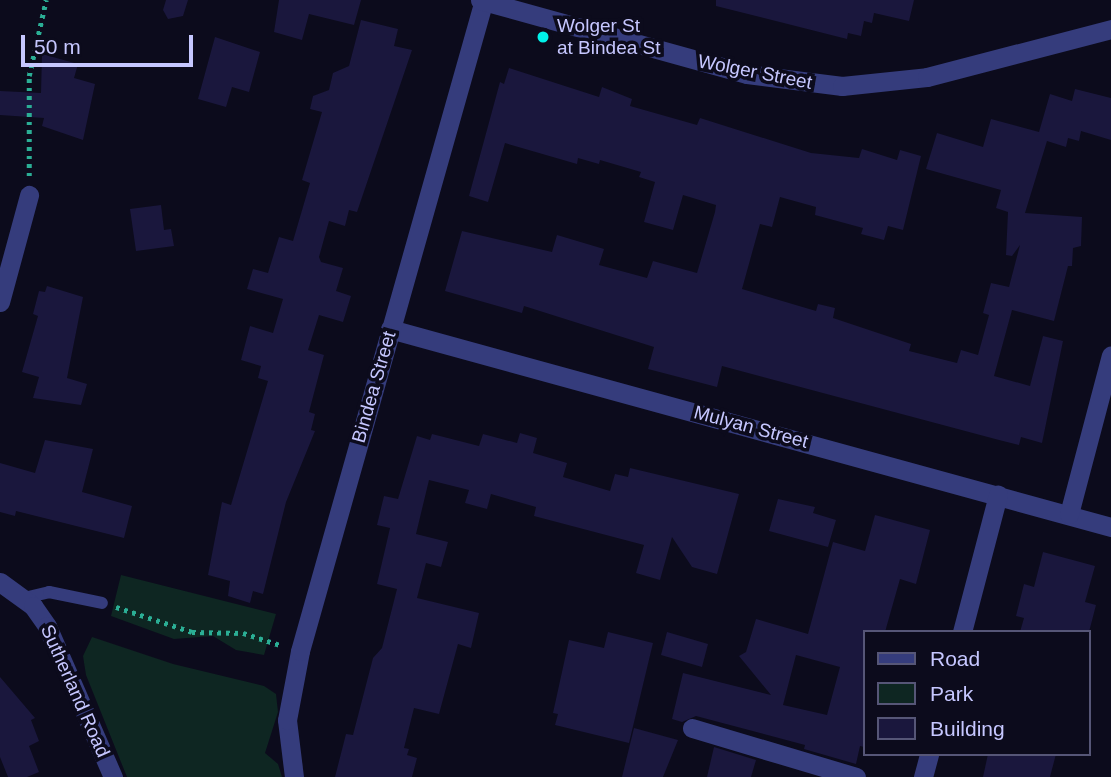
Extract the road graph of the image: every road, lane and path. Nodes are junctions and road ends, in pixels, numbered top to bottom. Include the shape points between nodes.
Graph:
1 (46, 0) edge
2 (482, 0) edge
3 (1111, 29) edge
4 (29, 195) joint
5 (0, 302) edge
6 (390, 329) junction
7 (1111, 355) edge
8 (998, 495) junction
9 (1069, 514) junction
10 (1111, 527) edge
11 (0, 582) edge
12 (24, 598) junction
13 (102, 603) joint
14 (963, 630) edge
15 (300, 651) junction
16 (692, 728) dead end
17 (928, 756) edge
18 (113, 777) edge
19 (294, 777) edge
20 (856, 777) edge
21 (923, 777) edge

1 - 4 path via 29,76
2 - 3 street, Wolger Street via 747,74 842,86 927,77
2 - 6 street, Bindea Street
4 - 5 street
6 - 8 street, Mulyan Street
6 - 15 street, Bindea Street
7 - 9 street
8 - 9 street, Mulyan Street
8 - 14 street
9 - 10 street, Mulyan Street
11 - 12 street, Sutherland Road
12 - 13 lane via 49,592
12 - 18 street, Sutherland Road via 47,626
13 - 15 path via 192,632 243,633
15 - 19 street, Bindea Street via 287,720
16 - 20 street
17 - 21 street

